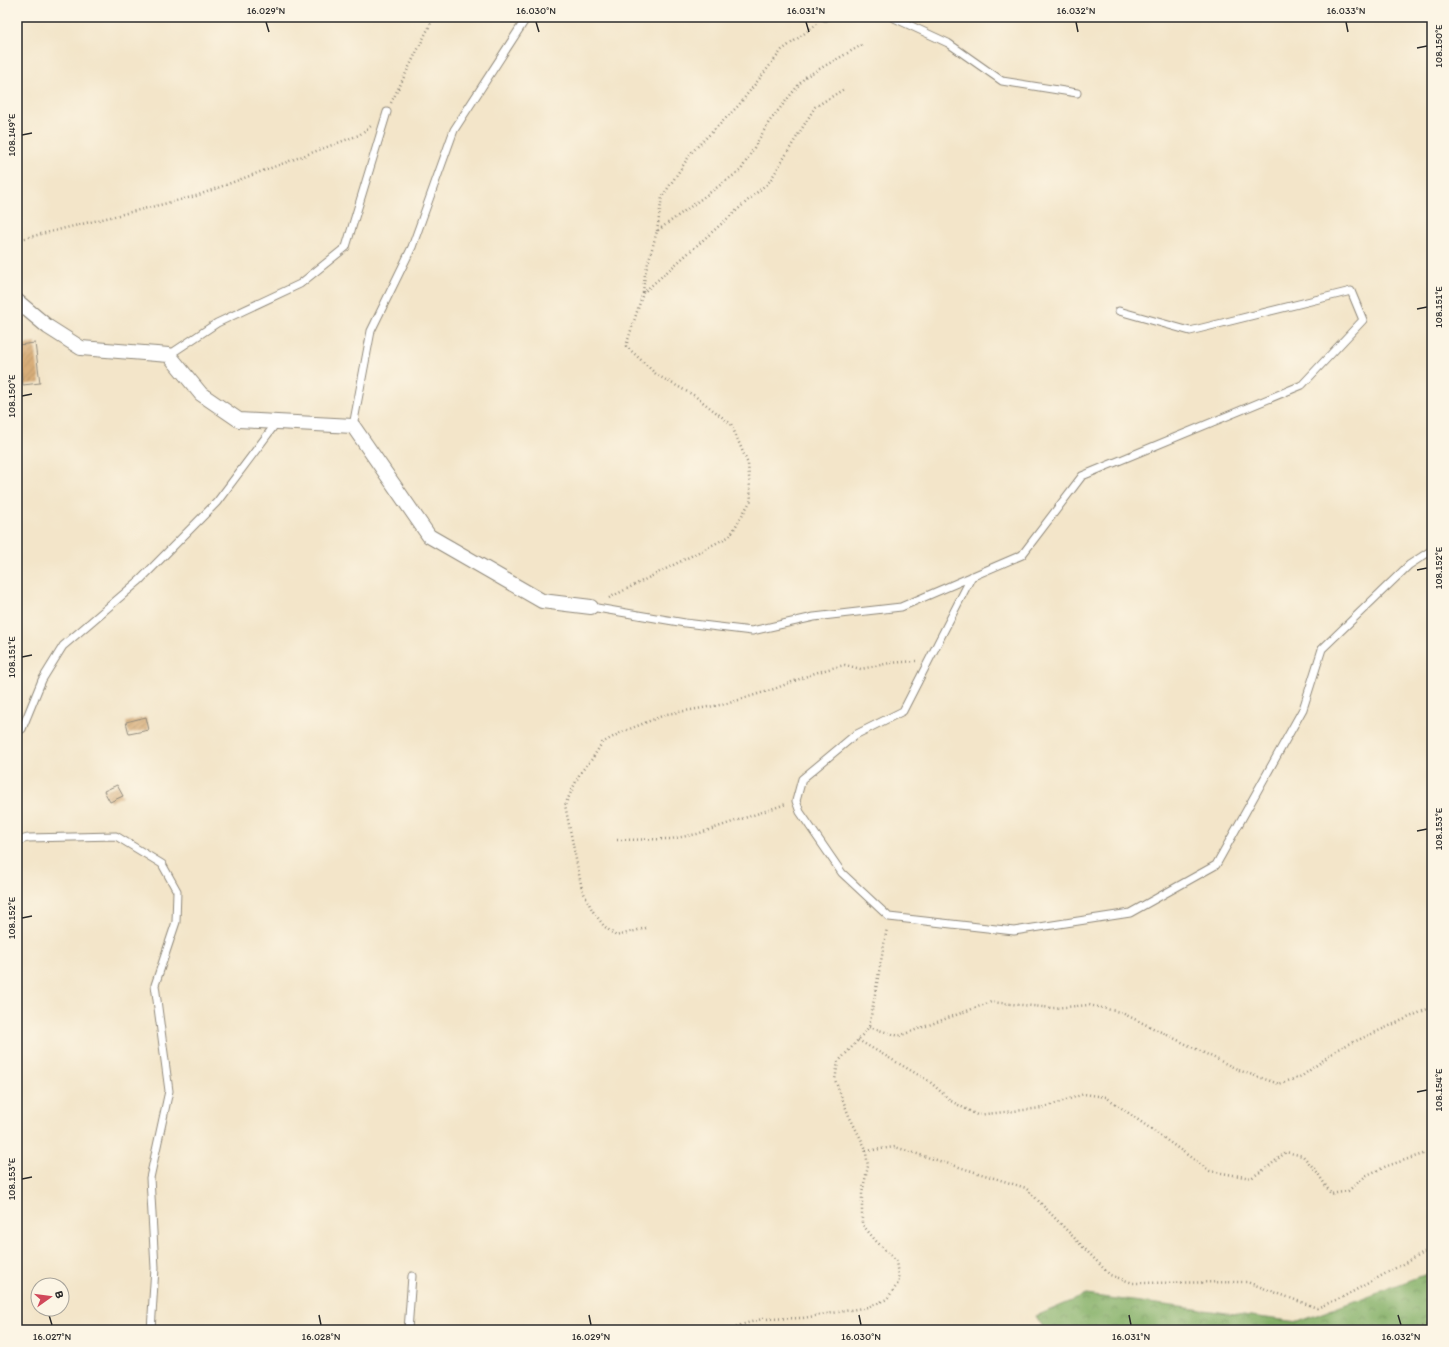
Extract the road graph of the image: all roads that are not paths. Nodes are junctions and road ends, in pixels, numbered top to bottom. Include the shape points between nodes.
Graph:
1 (527, 17) edge
2 (892, 17) edge
3 (1077, 93) dead end
4 (387, 112) road end
5 (17, 301) edge
6 (1119, 311) dead end
7 (169, 356) junction
8 (277, 422) junction
9 (353, 426) junction
10 (1432, 550) edge
11 (972, 576) junction
12 (591, 607) joint
13 (17, 732) edge
14 (17, 841) edge
15 (412, 1276) dead end
16 (151, 1330) edge
17 (408, 1330) edge

1 - 9 lane via 454,130 412,247 371,331
2 - 3 lane via 948,43 1002,81
4 - 7 lane via 346,247 300,284 217,323
5 - 7 street via 48,327 81,348
6 - 11 lane via 1190,331 1351,291 1364,320 1302,385 1082,476 1022,555
7 - 8 street via 201,394 239,420
8 - 9 street
8 - 13 lane via 217,502 140,580 64,646 42,680 22,729
9 - 12 street via 428,536 542,602
10 - 11 lane via 1409,565 1322,648 1303,709 1216,865 1130,913 1014,931 889,917 842,873 800,812 796,801 802,779 855,735 903,711
11 - 12 lane via 901,606 814,617 752,631
14 - 16 lane via 28,838 116,836 162,864 177,891 176,922 155,985 169,1091 150,1178 155,1268
15 - 17 lane

